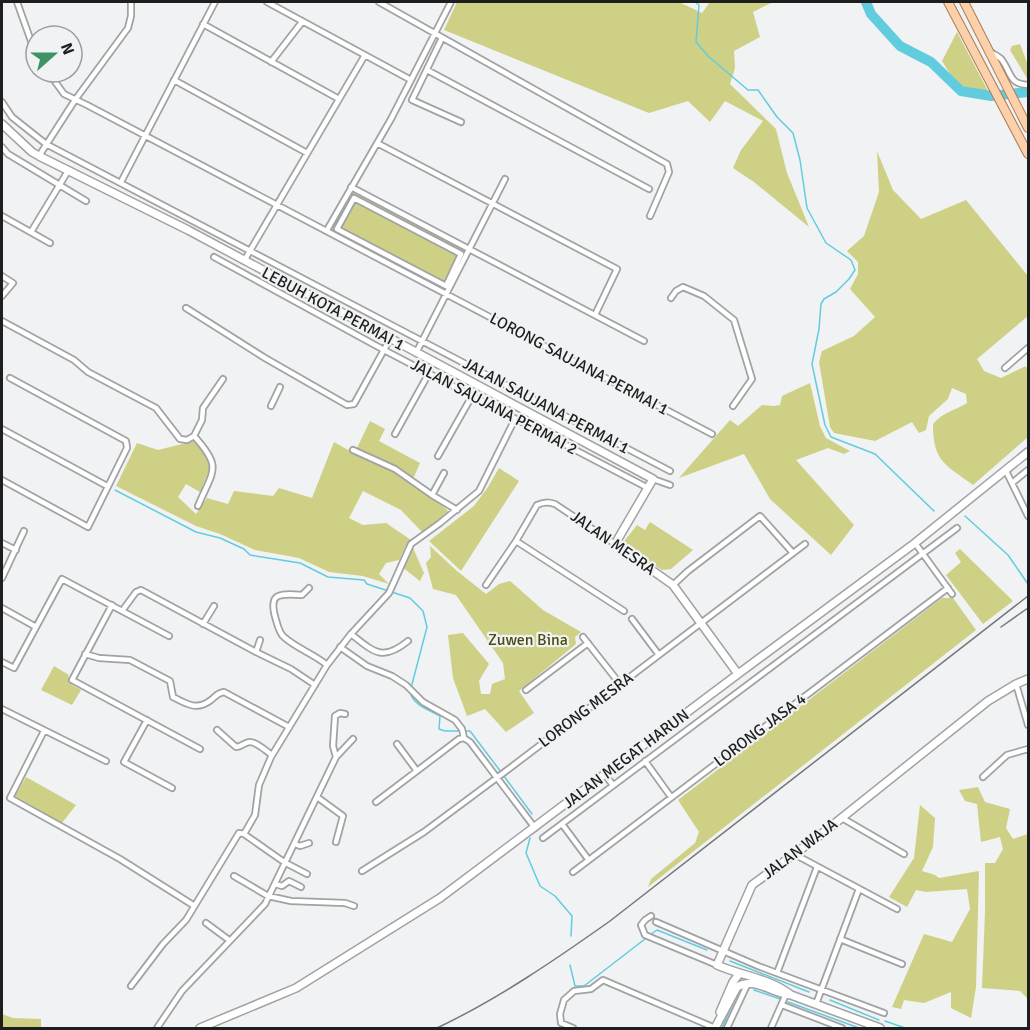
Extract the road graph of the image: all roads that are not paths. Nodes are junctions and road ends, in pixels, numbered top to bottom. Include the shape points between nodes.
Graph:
1 (17, 2) edge
2 (131, 2) edge
3 (215, 2) edge
4 (267, 2) edge
5 (379, 2) edge
6 (451, 2) edge
7 (948, 2) edge
8 (964, 2) edge
9 (302, 22) junction
10 (25, 24) edge
11 (203, 24) junction
12 (434, 34) junction
13 (442, 38) junction
14 (990, 52) junction
15 (365, 55) junction
16 (271, 62) junction
17 (427, 70) junction
18 (174, 80) junction
19 (411, 80) junction
20 (57, 84) edge
21 (1029, 85) edge
22 (339, 99) junction
23 (75, 100) junction
24 (2, 102) edge
25 (461, 122) dead end
26 (2, 124) edge
27 (1029, 128) edge
28 (145, 136) junction
29 (377, 143) junction
30 (46, 144) junction
31 (2, 147) edge
32 (307, 153) junction
33 (1029, 154) edge
34 (39, 156) junction
35 (68, 171) junction
36 (505, 179) dead end
37 (121, 182) junction
38 (60, 185) junction
39 (351, 187) junction
40 (649, 189) dead end
41 (86, 201) dead end
42 (492, 204) junction
43 (276, 205) junction
44 (2, 216) edge
45 (650, 216) dead end
46 (327, 230) junction
47 (32, 232) junction
48 (50, 243) dead end
49 (469, 250) junction
50 (250, 251) junction
51 (460, 254) joint
52 (214, 257) dead end
53 (244, 261) junction
54 (2, 276) edge
55 (447, 294) junction
56 (2, 296) edge
57 (671, 298) dead end
58 (186, 308) dead end
59 (595, 315) junction
60 (2, 321) edge
61 (390, 339) junction
62 (422, 341) junction
63 (644, 341) dead end
64 (1029, 348) edge
65 (384, 350) junction
66 (416, 353) junction
67 (1005, 368) dead end
68 (429, 373) junction
69 (10, 378) dead end
70 (223, 380) dead end
71 (280, 387) dead end
72 (472, 396) junction
73 (271, 406) dead end
74 (733, 406) dead end
75 (515, 419) junction
76 (2, 429) edge
77 (394, 434) dead end
78 (712, 434) dead end
79 (194, 436) junction
80 (353, 450) dead end
81 (1029, 452) edge
82 (438, 456) dead end
83 (1029, 470) edge
84 (670, 471) dead end
85 (1006, 471) junction
86 (444, 473) dead end
87 (653, 479) junction
88 (2, 480) edge
89 (1012, 483) junction
90 (670, 485) dead end
91 (107, 486) junction
92 (648, 488) junction
93 (432, 495) junction
94 (198, 506) dead end
95 (457, 510) junction
96 (1029, 516) edge
97 (957, 528) dead end
98 (24, 531) dead end
99 (516, 541) junction
100 (2, 543) edge
101 (915, 543) junction
102 (615, 544) junction
103 (805, 544) dead end
104 (16, 550) junction
105 (793, 553) junction
106 (922, 554) junction
107 (2, 578) edge
108 (486, 585) dead end
109 (673, 585) junction
110 (309, 588) dead end
111 (948, 588) junction
112 (952, 594) dead end
113 (112, 605) junction
114 (214, 606) dead end
115 (2, 608) edge
116 (122, 611) junction
117 (624, 611) dead end
118 (632, 619) dead end
119 (701, 623) junction
120 (203, 624) junction
121 (36, 627) junction
122 (351, 634) junction
123 (169, 636) dead end
124 (583, 637) dead end
125 (260, 640) dead end
126 (408, 641) dead end
127 (588, 643) junction
128 (340, 647) junction
129 (256, 652) junction
130 (85, 654) junction
131 (659, 654) junction
132 (2, 662) edge
133 (327, 665) junction
134 (738, 674) junction
135 (1029, 679) edge
136 (620, 684) junction
137 (1016, 684) junction
138 (315, 685) junction
139 (526, 690) dead end
140 (2, 709) edge
141 (345, 714) dead end
142 (147, 720) junction
143 (1029, 725) edge
144 (289, 727) junction
145 (217, 729) dead end
146 (44, 731) junction
147 (463, 733) junction
148 (353, 739) dead end
149 (397, 744) dead end
150 (200, 749) dead end
151 (1029, 749) edge
152 (272, 755) junction
153 (336, 757) junction
154 (106, 761) dead end
155 (645, 761) junction
156 (417, 771) junction
157 (605, 775) junction
158 (499, 776) junction
159 (983, 777) dead end
160 (613, 785) junction
161 (172, 788) dead end
162 (671, 796) junction
163 (317, 797) junction
164 (376, 802) dead end
165 (842, 818) junction
166 (562, 824) junction
167 (535, 828) junction
168 (244, 834) junction
169 (543, 838) dead end
170 (336, 842) dead end
171 (309, 843) dead end
172 (295, 844) junction
173 (794, 854) junction
174 (904, 854) dead end
175 (588, 859) junction
176 (284, 862) junction
177 (818, 867) junction
178 (362, 871) dead end
179 (573, 873) dead end
180 (308, 874) dead end
181 (234, 876) dead end
182 (275, 884) junction
183 (301, 887) dead end
184 (859, 889) junction
185 (268, 897) junction
186 (193, 905) junction
187 (354, 906) dead end
188 (897, 909) dead end
189 (651, 916) dead end
190 (656, 922) dead end
191 (206, 923) dead end
192 (840, 939) junction
193 (229, 940) junction
194 (723, 952) junction
195 (902, 964) dead end
196 (717, 965) junction
197 (777, 973) junction
198 (739, 974) junction
199 (748, 983) junction
200 (131, 986) dead end
201 (822, 989) junction
202 (788, 994) junction
203 (782, 1005) junction
204 (816, 1005) junction
205 (884, 1013) dead end
206 (867, 1026) edge
207 (715, 1028) edge
208 (157, 1029) edge
209 (200, 1029) edge
210 (573, 1029) edge
211 (727, 1029) edge
212 (771, 1029) edge
213 (842, 1029) edge
214 (880, 1029) edge

1 - 10 street
2 - 23 street via 128,28
3 - 11 street
4 - 9 street
5 - 12 street
6 - 12 street
7 - 33 main road
8 - 14 main road
9 - 15 street
9 - 16 street
11 - 16 street
11 - 18 street
12 - 13 street
12 - 19 street
13 - 17 street
13 - 45 street via 667,164 669,172
14 - 21 street via 1002,60 1012,79
14 - 27 main road
15 - 19 street
15 - 22 street
16 - 22 street
17 - 25 street via 412,99
17 - 40 street
18 - 28 street
18 - 32 street
19 - 29 street
20 - 23 street, LORONG SAUJANA PERMAI 1
22 - 32 street
23 - 28 street, LORONG SAUJANA PERMAI 1
23 - 30 street
24 - 30 street, LEBUH KOTA PERMAI 1 via 12,117
26 - 34 street, LEBUH KOTA PERMAI 1
28 - 37 street
28 - 43 street, LORONG SAUJANA PERMAI 1
29 - 39 street
29 - 42 street
30 - 34 street
30 - 37 street, LEBUH KOTA PERMAI 1
31 - 38 street
32 - 43 street
34 - 35 street, LEBUH KOTA PERMAI 1
35 - 38 street
35 - 53 street, LEBUH KOTA PERMAI 1
36 - 42 street
37 - 50 street, LEBUH KOTA PERMAI 1
38 - 41 street
38 - 47 street
39 - 46 street
39 - 49 street
42 - 49 street
42 - 59 street via 617,269
43 - 46 street, LORONG SAUJANA PERMAI 1
43 - 50 street
44 - 47 street
46 - 55 street, LORONG SAUJANA PERMAI 1
47 - 48 street
49 - 55 street
49 - 59 street
50 - 53 street
50 - 62 street, LEBUH KOTA PERMAI 1
51 - 51 street via 354,198 337,229 446,286
52 - 65 street, JALAN SAUJANA PERMAI 2
53 - 61 street, LEBUH KOTA PERMAI 1
54 - 56 street via 13,283
55 - 62 street
55 - 78 street, LORONG SAUJANA PERMAI 1
57 - 74 street via 683,287 704,296 734,320 752,379
58 - 65 street via 347,405 354,404
59 - 63 street
60 - 79 street via 156,408 180,439
61 - 65 street
61 - 66 street, LEBUH KOTA PERMAI 1
62 - 66 street
62 - 84 street, JALAN SAUJANA PERMAI 1
64 - 67 street
65 - 68 street, JALAN SAUJANA PERMAI 2
66 - 87 street, LEBUH KOTA PERMAI 1
68 - 72 street, JALAN SAUJANA PERMAI 2
68 - 77 street
69 - 91 street via 126,441 127,448
70 - 79 street via 203,408
71 - 73 street
72 - 75 street, JALAN SAUJANA PERMAI 2
72 - 82 street
75 - 92 street, JALAN SAUJANA PERMAI 2
75 - 95 street via 480,491
76 - 91 street
79 - 94 street via 209,453 214,467
80 - 93 street via 395,469
81 - 85 street, JALAN MEGAT HARUN
83 - 89 street
85 - 89 street
85 - 101 street, JALAN MEGAT HARUN
86 - 93 street
87 - 90 street, LEBUH KOTA PERMAI 1
87 - 92 street
88 - 91 street via 88,527
89 - 96 street
92 - 102 street
93 - 95 street
95 - 122 street via 411,544 389,593
97 - 106 street, JALAN MEGAT HARUN
98 - 104 street
99 - 102 street, JALAN MESRA via 537,505 547,502
99 - 108 street, JALAN MESRA
99 - 117 street
100 - 104 street
101 - 106 street
101 - 134 street, JALAN MEGAT HARUN
102 - 109 street, JALAN MESRA
103 - 105 street, LORONG MESRA
104 - 107 street
105 - 109 street via 760,516
105 - 119 street, LORONG MESRA
106 - 111 street
106 - 155 street, JALAN MEGAT HARUN
109 - 119 street, JALAN MESRA
110 - 133 street via 302,595 277,596 271,606 280,633
111 - 112 street
111 - 162 street, LORONG JASA 4
113 - 116 street
113 - 121 street via 62,579
113 - 130 street
114 - 120 street
115 - 121 street
116 - 120 street via 141,590
116 - 123 street
118 - 131 street
119 - 131 street, LORONG MESRA
119 - 134 street, JALAN MESRA
120 - 129 street
121 - 132 street via 14,668
122 - 126 street via 381,654 391,653
122 - 128 street
124 - 127 street
125 - 129 street
127 - 136 street
127 - 139 street
128 - 133 street
128 - 147 street via 408,687 423,702 455,720
129 - 138 street
130 - 142 street via 72,680
130 - 144 street via 130,660 170,681 173,697 190,706 206,703 224,692
131 - 136 street, LORONG MESRA
133 - 138 street
134 - 157 street, JALAN MEGAT HARUN
135 - 137 street, JALAN WAJA
136 - 158 street, LORONG MESRA
137 - 143 street
137 - 165 street, JALAN WAJA via 988,701
138 - 144 street
140 - 146 street
141 - 153 street via 334,716
142 - 150 street
142 - 161 street via 124,762
144 - 152 street
145 - 152 street via 236,747 250,742
146 - 154 street
146 - 186 street via 9,798 120,859
147 - 156 street
147 - 158 street
148 - 153 street
149 - 156 street
151 - 159 street via 1007,755
152 - 168 street via 259,785 255,815
153 - 163 street
155 - 160 street, JALAN MEGAT HARUN
155 - 162 street
156 - 164 street
157 - 160 street
157 - 167 street, JALAN MEGAT HARUN
158 - 167 street
158 - 178 street, LORONG MESRA via 424,832
160 - 166 street, JALAN MEGAT HARUN
162 - 175 street, LORONG JASA 4
163 - 170 street via 344,816
163 - 172 street
165 - 173 street, JALAN WAJA
165 - 174 street
166 - 169 street, JALAN MEGAT HARUN
166 - 175 street
167 - 209 street, JALAN MEGAT HARUN via 440,898 296,988
168 - 176 street
168 - 186 street via 238,834
171 - 172 street
172 - 176 street
173 - 177 street
173 - 194 street, JALAN WAJA via 752,885
175 - 179 street, LORONG JASA 4
176 - 180 street
176 - 182 street
177 - 184 street
177 - 197 street
181 - 185 street
182 - 183 street via 282,886 289,881
182 - 185 street
184 - 188 street
184 - 192 street
185 - 187 street
185 - 193 street
186 - 200 street via 186,920
189 - 196 street via 640,925 645,935
190 - 194 street
191 - 193 street
192 - 195 street
192 - 201 street
193 - 208 street via 182,991
194 - 196 street, JALAN WAJA
194 - 197 street
196 - 198 street
197 - 201 street
198 - 202 street via 783,988
198 - 207 street
199 - 202 street
199 - 207 street via 737,987
199 - 211 street
201 - 204 street
201 - 205 street
202 - 203 street
202 - 204 street
203 - 212 street
203 - 213 street
204 - 206 street
206 - 214 street
207 - 210 street via 603,980 591,989 574,991 564,1000 561,1023

